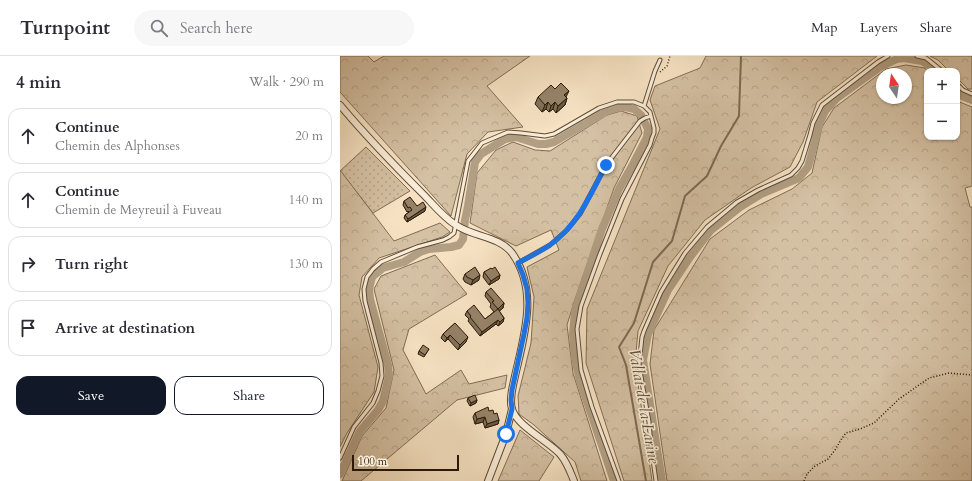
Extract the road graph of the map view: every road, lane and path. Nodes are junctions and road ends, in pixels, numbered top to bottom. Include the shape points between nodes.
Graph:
1 (670, 56) edge
2 (888, 56) edge
3 (917, 56) edge
4 (660, 60) dead end
5 (938, 68) edge
6 (652, 79) junction
7 (960, 87) edge
8 (972, 94) edge
9 (340, 106) edge
10 (644, 106) junction
11 (651, 116) junction
12 (455, 225) junction
13 (518, 263) junction
14 (972, 375) edge
15 (512, 409) junction
16 (340, 458) edge
17 (488, 481) edge
18 (574, 481) edge
19 (619, 481) edge
20 (656, 481) edge
21 (804, 481) edge

1 - 6 path via 667,66
2 - 20 lane via 822,105 813,123 798,168 790,175 737,202 706,227 685,253 661,292 644,331 639,365 650,422
3 - 5 lane via 926,58
4 - 6 lane
6 - 10 lane
7 - 8 lane
9 - 12 street
10 - 11 lane
10 - 12 lane via 634,102 617,102 599,108 554,134 545,136 508,132 482,143 468,161
11 - 13 lane via 640,121 606,165 580,214 567,230 550,245
11 - 19 lane via 654,133 622,199 600,254 581,306 577,329 581,370
12 - 13 street via 502,244
12 - 16 lane via 454,232 449,237 381,262 367,277 365,301 382,376 373,403 354,427
13 - 15 street via 527,289 528,303 512,390
14 - 21 path via 949,373 929,378 899,399 874,423 846,433 828,459 815,466
15 - 17 street via 506,434
15 - 18 street via 522,424 559,454 567,464

